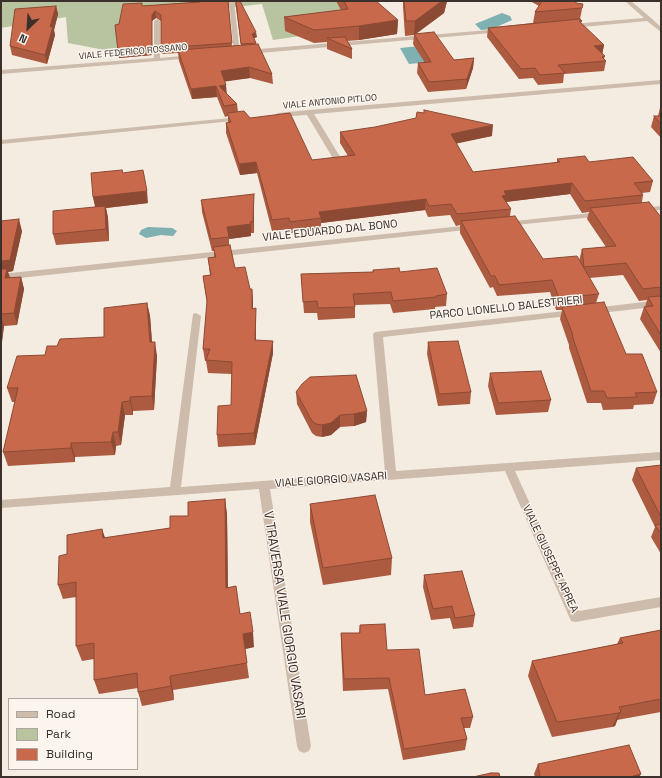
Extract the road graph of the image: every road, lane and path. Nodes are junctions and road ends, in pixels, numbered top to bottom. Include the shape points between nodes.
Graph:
1 (628, 1) edge
2 (232, 2) dead end
3 (649, 20) junction
4 (157, 21) edge
5 (562, 27) edge
6 (660, 29) edge
7 (506, 31) edge
8 (237, 53) junction
9 (230, 54) edge
10 (200, 56) edge
11 (157, 60) junction
12 (1, 72) edge
13 (661, 82) edge
14 (309, 112) junction
15 (269, 116) edge
16 (246, 118) edge
17 (1, 142) edge
18 (338, 160) edge
19 (661, 208) edge
20 (629, 211) edge
21 (613, 213) edge
22 (494, 225) edge
23 (478, 227) edge
24 (1, 277) edge
25 (661, 303) edge
26 (196, 316) dead end
27 (661, 456) edge
28 (508, 467) junction
29 (391, 476) junction
30 (264, 484) junction
31 (175, 491) junction
32 (1, 504) edge
33 (661, 602) edge
34 (304, 746) dead end

1 - 3 street
2 - 8 street
3 - 5 street
3 - 6 street
4 - 11 street
7 - 8 street
8 - 9 street
10 - 11 street, VIALE FEDERICO ROSSANO
11 - 12 street, VIALE FEDERICO ROSSANO
13 - 14 street, VIALE ANTONIO PITLOO
14 - 15 street, VIALE ANTONIO PITLOO
14 - 18 street
16 - 17 street
19 - 20 street
21 - 22 street
23 - 24 street, VIALE EDUARDO DAL BONO
25 - 29 street, PARCO LIONELLO BALESTRIERI via 378,334
26 - 31 street
27 - 28 street, VIALE GIORGIO VASARI
28 - 29 street, VIALE GIORGIO VASARI
28 - 33 street, VIALE GIUSEPPE APREA via 575,617
29 - 30 street, VIALE GIORGIO VASARI
30 - 31 street, VIALE GIORGIO VASARI
30 - 34 street, V TRAVERSA VIALE GIORGIO VASARI
31 - 32 street, VIALE GIORGIO VASARI

